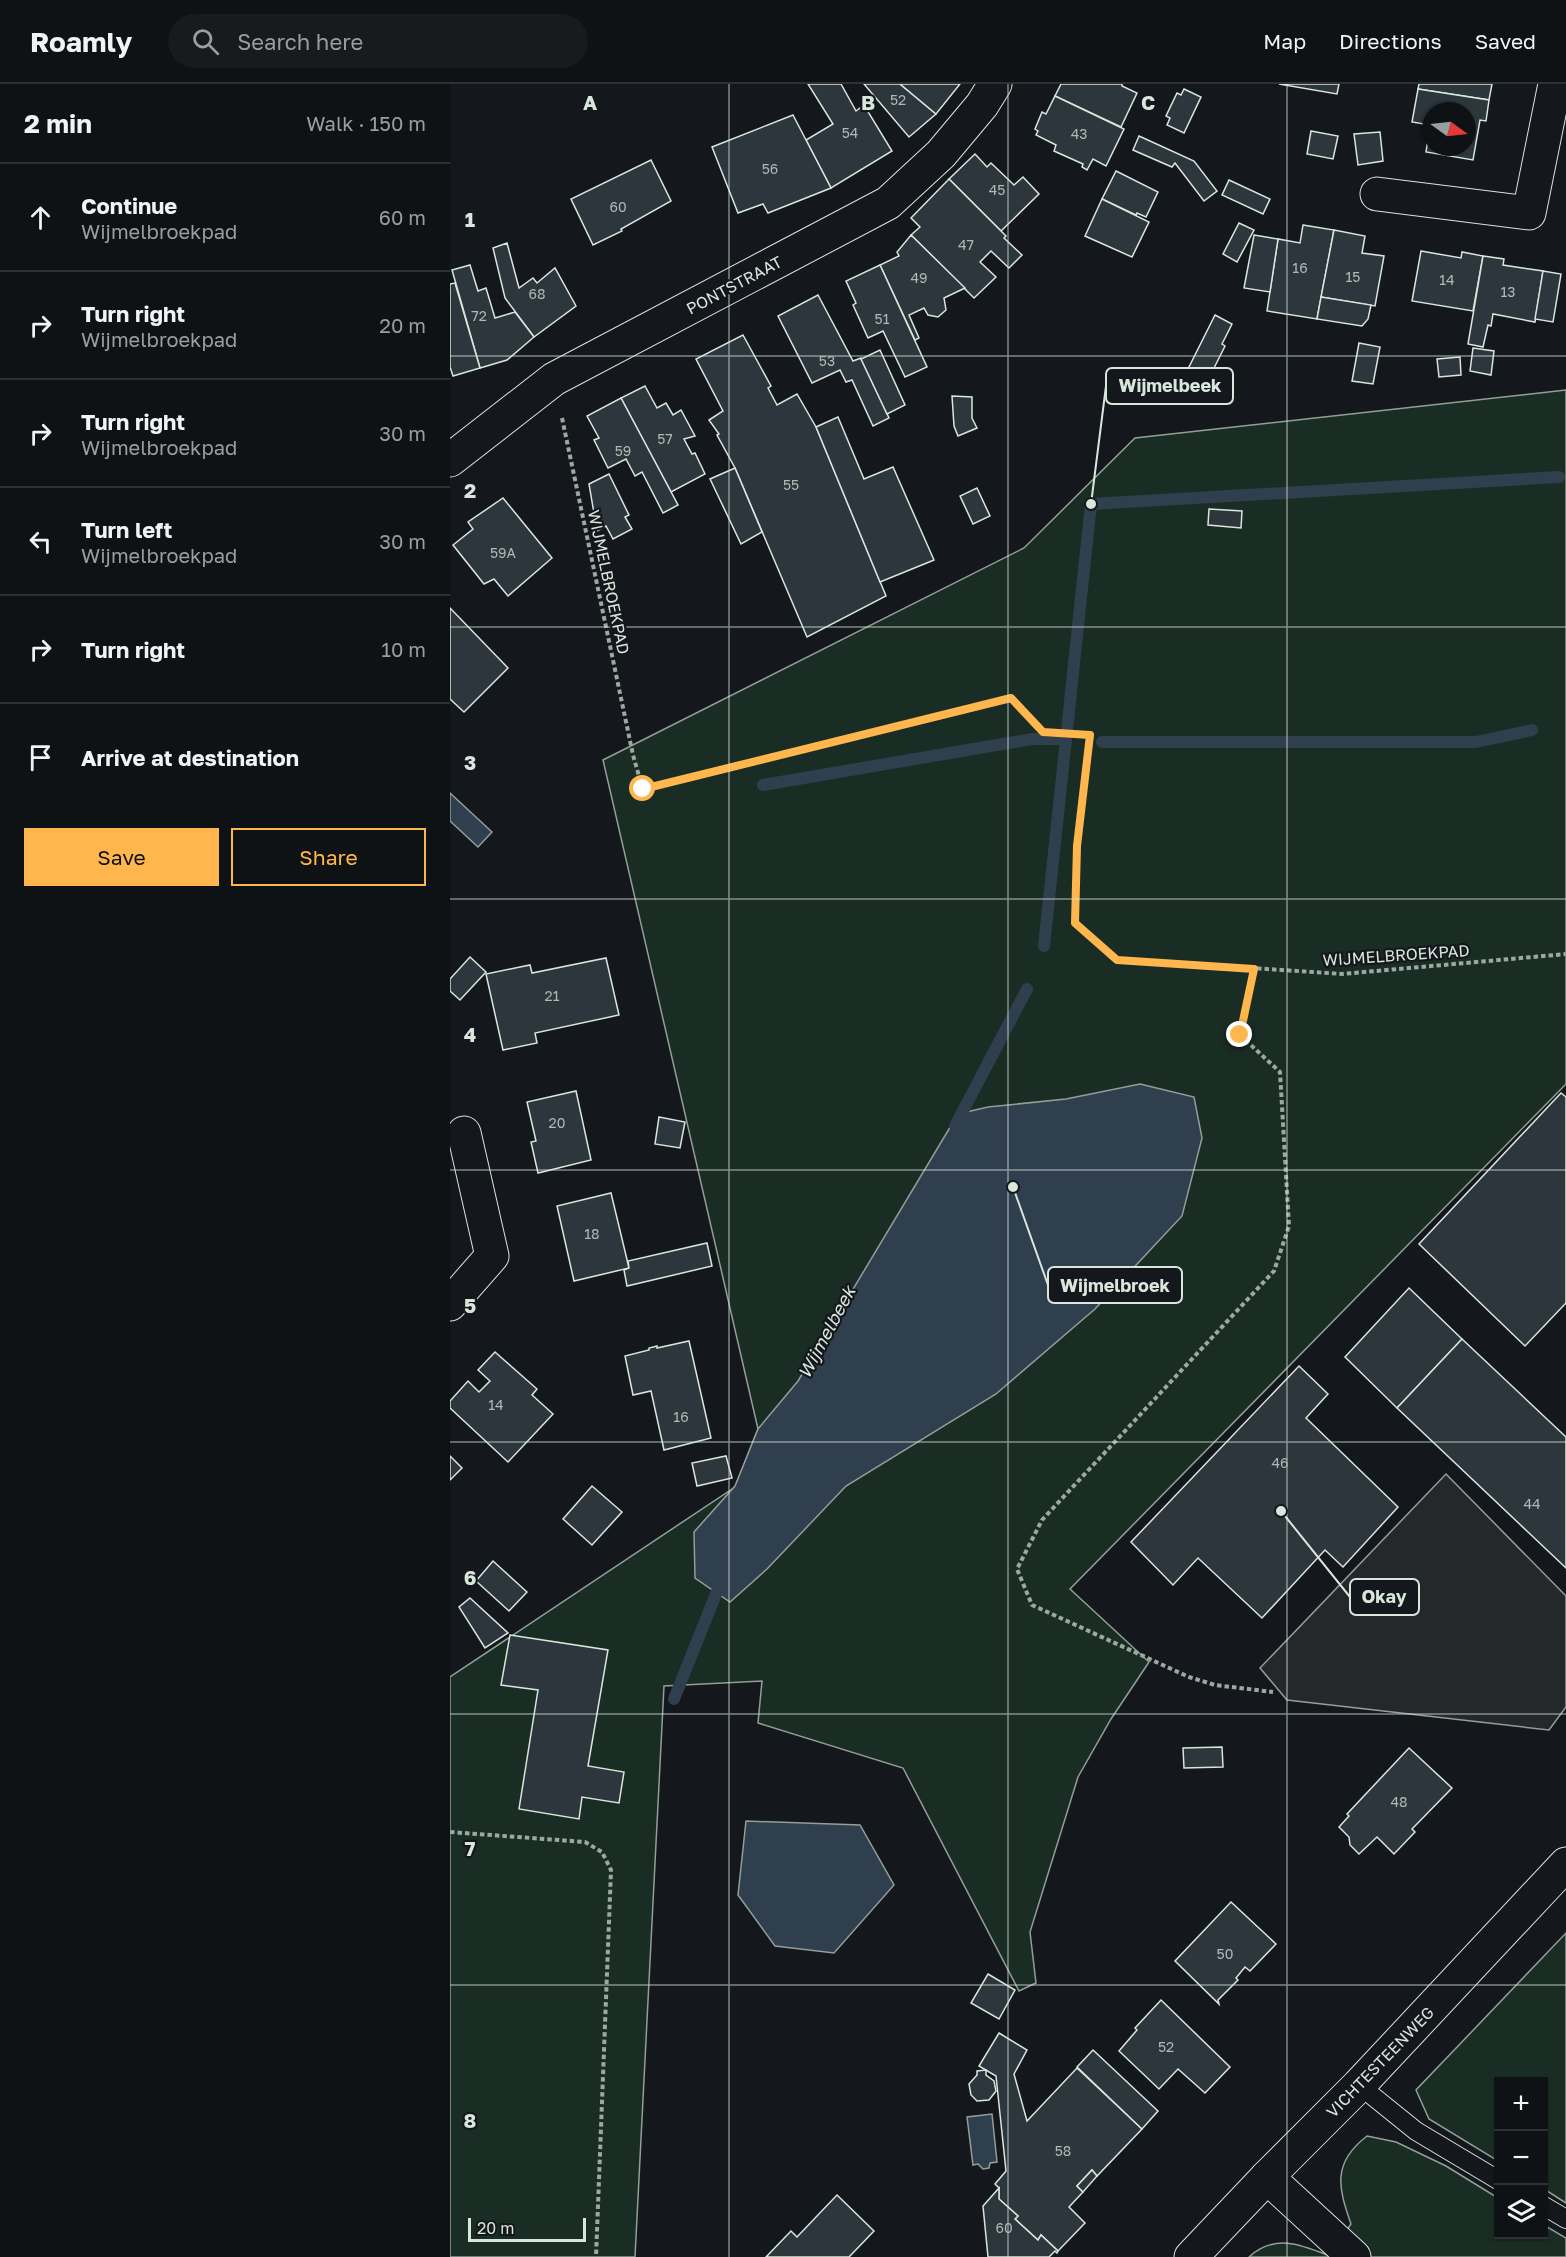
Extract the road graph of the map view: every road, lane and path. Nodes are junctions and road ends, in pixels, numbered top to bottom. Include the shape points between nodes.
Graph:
1 (995, 84) edge
2 (1555, 84) edge
3 (1377, 194) dead end
4 (554, 379) junction
5 (450, 460) edge
6 (684, 779) dead end
7 (643, 789) junction
8 (1566, 954) edge
9 (1254, 969) junction
10 (464, 1133) dead end
11 (450, 1304) edge
12 (1272, 1692) dead end
13 (450, 1832) edge
14 (1566, 1864) edge
15 (1359, 2085) junction
16 (1267, 2176) junction
17 (1494, 2178) edge
18 (1548, 2208) edge
19 (1566, 2219) edge
20 (596, 2257) edge
21 (1191, 2257) edge
22 (1354, 2257) edge

1 - 4 street, PONTSTRAAT via 941,154 888,203
2 - 3 street via 1529,213
4 - 5 street, PONTSTRAAT
4 - 7 path, WIJMELBROEKPAD
6 - 7 path
7 - 9 path, WIJMELBROEKPAD via 1011,698 1043,732 1090,735 1077,846 1075,923 1117,960
8 - 9 path, WIJMELBROEKPAD via 1342,974
9 - 12 path via 1240,1035 1280,1072 1283,1107 1289,1226 1274,1271 1042,1520 1017,1569 1032,1605 1189,1677
10 - 11 street via 492,1256
13 - 20 path via 585,1842 602,1852 611,1870
14 - 15 street, VICHTESTEENWEG
15 - 16 street, VICHTESTEENWEG
15 - 17 lane via 1416,2131
16 - 21 street, VICHTESTEENWEG
16 - 22 street
18 - 19 lane

